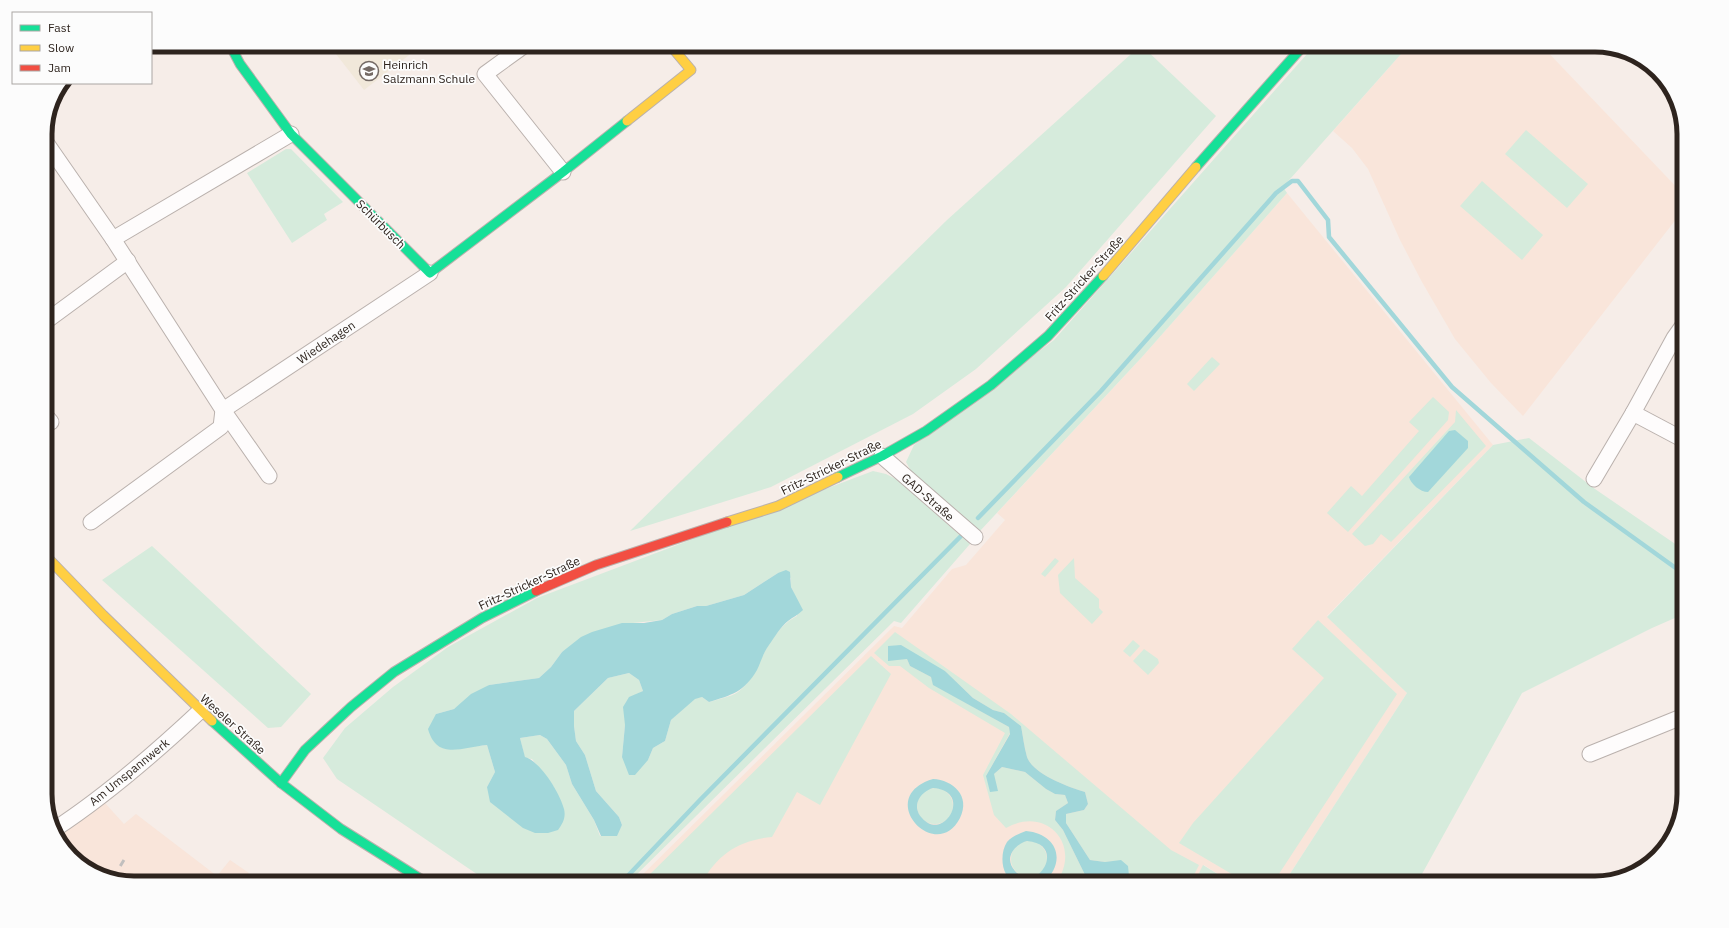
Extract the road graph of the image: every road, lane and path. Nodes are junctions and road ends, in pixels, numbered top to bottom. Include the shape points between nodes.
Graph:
1 (234, 52) edge
2 (515, 52) edge
3 (676, 52) edge
4 (1298, 52) edge
5 (291, 134) junction
6 (52, 151) edge
7 (563, 172) junction
8 (113, 239) junction
9 (128, 261) junction
10 (430, 273) junction
11 (52, 317) edge
12 (1677, 334) edge
13 (223, 410) junction
14 (1633, 413) junction
15 (1677, 436) edge
16 (882, 456) junction
17 (269, 476) dead end
18 (1594, 479) dead end
19 (91, 522) dead end
20 (975, 537) dead end
21 (52, 562) edge
22 (200, 711) junction
23 (1677, 719) edge
24 (1590, 754) dead end
25 (281, 783) junction
26 (59, 826) edge
27 (416, 876) edge

1 - 5 main road, Schürbusch
2 - 7 street via 485,74
3 - 7 main road via 691,70
4 - 16 main road, Fritz-Stricker-Straße via 1048,336 991,385 926,431
5 - 8 street
5 - 10 main road, Schürbusch
6 - 8 street
7 - 10 main road
8 - 9 street
9 - 11 street
9 - 13 street
10 - 13 street, Wiedehagen
12 - 14 street
13 - 17 street
13 - 19 street via 221,427
14 - 15 street
14 - 18 street
16 - 20 street, GAD-Straße
16 - 25 main road, Fritz-Stricker-Straße via 778,506 596,565 520,598 482,618 394,672 351,707 304,750
21 - 22 main road, Weseler Straße
22 - 25 main road, Weseler Straße
22 - 26 street, Am Umspannwerk via 128,775
23 - 24 street
25 - 27 main road, Weseler Straße via 342,829

